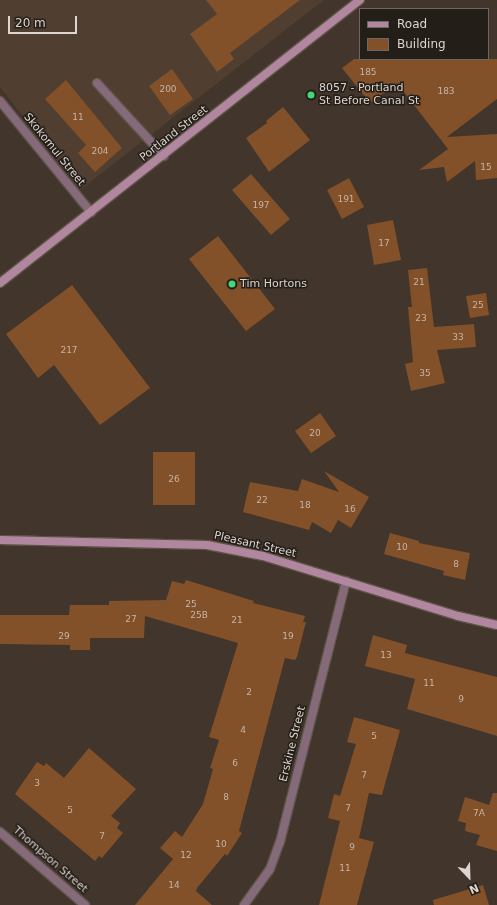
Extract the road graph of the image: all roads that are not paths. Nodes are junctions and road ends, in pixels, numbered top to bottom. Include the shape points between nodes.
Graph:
1 (360, 0) edge
2 (97, 83) dead end
3 (0, 101) edge
4 (164, 156) junction
5 (91, 212) junction
6 (0, 283) edge
7 (0, 540) edge
8 (346, 581) junction
9 (497, 625) edge
10 (0, 832) edge
11 (85, 905) edge
12 (244, 905) edge

1 - 4 main road, Portland Street
2 - 4 street
3 - 5 street, Skokomul Street
4 - 5 main road, Portland Street
5 - 6 main road, Portland Street
7 - 8 main road, Pleasant Street via 207,545 263,556
8 - 9 main road, Pleasant Street
8 - 12 street, Erskine Street via 280,842 270,869
10 - 11 street, Thompson Street

